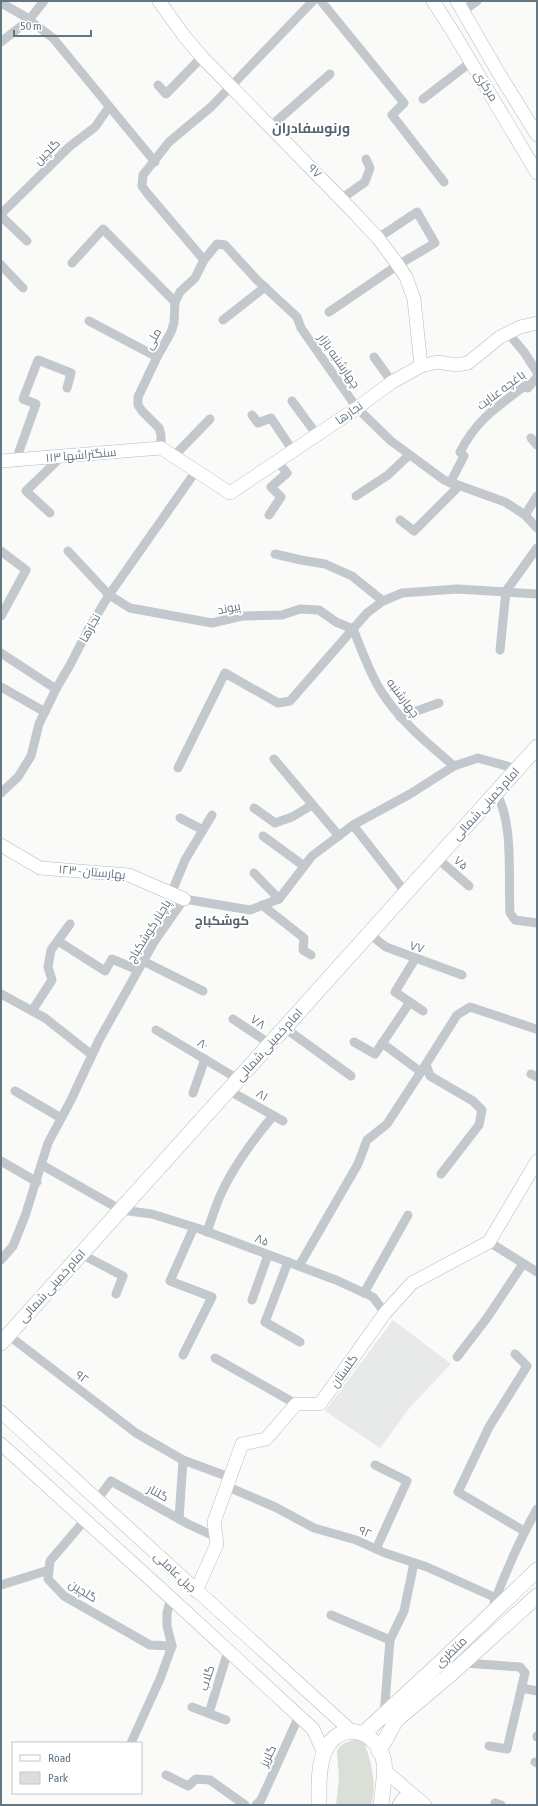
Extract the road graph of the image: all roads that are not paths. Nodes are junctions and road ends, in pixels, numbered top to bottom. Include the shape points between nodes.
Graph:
1 (44, 1) edge
2 (159, 1) edge
3 (313, 1) edge
4 (321, 1) edge
5 (433, 1) edge
6 (477, 1) edge
7 (2, 5) edge
8 (460, 6) edge
9 (26, 18) junction
10 (1, 42) edge
11 (202, 57) junction
12 (471, 62) junction
13 (330, 74) dead end
14 (158, 85) dead end
15 (230, 86) junction
16 (423, 99) dead end
17 (109, 107) junction
18 (271, 126) junction
19 (537, 135) edge
20 (366, 159) dead end
21 (155, 162) junction
22 (537, 173) edge
23 (444, 182) dead end
24 (342, 199) junction
25 (1, 215) edge
26 (378, 238) junction
27 (28, 241) dead end
28 (204, 260) junction
29 (72, 263) dead end
30 (1, 265) edge
31 (398, 265) junction
32 (265, 287) junction
33 (23, 288) dead end
34 (175, 302) junction
35 (329, 312) dead end
36 (223, 320) dead end
37 (89, 321) dead end
38 (537, 323) edge
39 (508, 333) junction
40 (157, 356) junction
41 (374, 358) dead end
42 (421, 366) junction
43 (537, 372) edge
44 (537, 377) edge
45 (392, 382) junction
46 (67, 388) dead end
47 (292, 401) dead end
48 (358, 408) junction
49 (252, 415) dead end
50 (210, 419) dead end
51 (317, 435) junction
52 (531, 438) dead end
53 (537, 445) edge
54 (161, 448) junction
55 (293, 451) junction
56 (409, 455) junction
57 (174, 456) junction
58 (61, 457) junction
59 (16, 460) junction
60 (1, 461) edge
61 (278, 462) junction
62 (196, 471) junction
63 (450, 483) junction
64 (459, 486) junction
65 (356, 496) dead end
66 (537, 496) edge
67 (50, 513) dead end
68 (269, 515) dead end
69 (525, 515) junction
70 (400, 520) dead end
71 (537, 528) edge
72 (537, 548) edge
73 (1, 551) edge
74 (68, 551) dead end
75 (275, 554) dead end
76 (506, 592) junction
77 (537, 594) edge
78 (109, 595) junction
79 (384, 601) junction
80 (1, 616) edge
81 (353, 629) junction
82 (500, 650) dead end
83 (1, 653) edge
84 (1, 687) edge
85 (56, 689) junction
86 (439, 703) dead end
87 (45, 712) junction
88 (400, 717) junction
89 (537, 747) edge
90 (274, 759) dead end
91 (527, 763) edge
92 (454, 766) junction
93 (178, 768) dead end
94 (1, 793) edge
95 (496, 793) junction
96 (312, 805) junction
97 (254, 808) dead end
98 (212, 815) dead end
99 (180, 818) dead end
100 (353, 825) junction
101 (203, 830) junction
102 (263, 836) dead end
103 (338, 836) junction
104 (1, 845) edge
105 (437, 858) junction
106 (304, 866) junction
107 (254, 873) dead end
108 (469, 886) dead end
109 (406, 893) junction
110 (171, 894) junction
111 (184, 899) junction
112 (279, 899) junction
113 (262, 905) junction
114 (537, 923) edge
115 (70, 924) dead end
116 (369, 934) junction
117 (58, 941) junction
118 (311, 955) dead end
119 (415, 959) junction
120 (143, 961) junction
121 (138, 970) junction
122 (462, 975) dead end
123 (203, 991) dead end
124 (1, 994) edge
125 (410, 1002) junction
126 (32, 1011) junction
127 (423, 1011) dead end
128 (233, 1019) dead end
129 (285, 1028) junction
130 (536, 1029) edge
131 (156, 1030) dead end
132 (354, 1042) dead end
133 (270, 1044) junction
134 (382, 1044) junction
135 (92, 1055) junction
136 (205, 1059) junction
137 (426, 1064) junction
138 (421, 1072) junction
139 (351, 1076) dead end
140 (233, 1085) junction
141 (15, 1091) dead end
142 (192, 1093) dead end
143 (273, 1116) junction
144 (61, 1118) junction
145 (283, 1121) dead end
146 (1, 1161) edge
147 (537, 1161) edge
148 (42, 1164) junction
149 (441, 1174) dead end
150 (37, 1182) junction
151 (120, 1210) junction
152 (408, 1215) dead end
153 (194, 1227) junction
154 (207, 1232) junction
155 (488, 1242) junction
156 (81, 1254) junction
157 (268, 1255) junction
158 (1, 1260) edge
159 (288, 1262) junction
160 (523, 1264) junction
161 (299, 1266) junction
162 (537, 1272) edge
163 (364, 1293) junction
164 (116, 1294) dead end
165 (252, 1300) dead end
166 (385, 1313) junction
167 (4, 1339) edge
168 (300, 1342) dead end
169 (515, 1354) dead end
170 (183, 1355) dead end
171 (457, 1357) dead end
172 (214, 1358) dead end
173 (296, 1404) junction
174 (3, 1415) edge
175 (1, 1444) edge
176 (183, 1460) junction
177 (375, 1465) dead end
178 (228, 1482) junction
179 (97, 1500) junction
180 (537, 1509) edge
181 (180, 1519) junction
182 (85, 1520) junction
183 (524, 1531) junction
184 (216, 1537) junction
185 (376, 1549) junction
186 (414, 1563) junction
187 (49, 1570) junction
188 (537, 1570) edge
189 (3, 1582) edge
190 (196, 1591) junction
191 (537, 1596) edge
192 (171, 1598) junction
193 (496, 1598) junction
194 (331, 1615) dead end
195 (489, 1616) junction
196 (390, 1640) junction
197 (172, 1646) junction
198 (228, 1650) junction
199 (464, 1663) junction
200 (522, 1688) junction
201 (537, 1691) edge
202 (192, 1707) dead end
203 (209, 1713) junction
204 (384, 1715) junction
205 (299, 1716) junction
206 (226, 1720) dead end
207 (357, 1732) junction
208 (130, 1742) edge
209 (489, 1746) dead end
210 (379, 1750) junction
211 (324, 1752) junction
212 (384, 1770) junction
213 (166, 1775) dead end
214 (421, 1802) edge
215 (245, 1805) edge
216 (256, 1805) edge
217 (319, 1805) edge
218 (381, 1805) edge
219 (399, 1805) edge

1 - 9 street
2 - 11 street, ۹۷
3 - 15 street
4 - 23 street via 404,103 392,115
5 - 12 street, مرکزی
6 - 8 street
7 - 9 street
8 - 19 street, مرکزی
9 - 10 street
9 - 17 street via 53,38
11 - 14 street via 166,94
11 - 15 street, ۹۷
12 - 16 street
12 - 22 street, مرکزی
13 - 18 street
15 - 18 street, ۹۷
15 - 21 street via 211,107 169,142
17 - 21 street
17 - 25 street, گلچین via 95,127 69,147
18 - 24 street, ۹۷
20 - 24 street via 370,168 365,182
21 - 28 street via 143,175 142,186
24 - 26 street, ۹۷
25 - 27 street
26 - 31 street, ۹۷
26 - 31 street via 417,212 435,243
28 - 32 street, چهارشنبه بازار via 217,244 225,244
28 - 34 street via 195,278 180,292
29 - 34 street via 103,229
30 - 33 street
31 - 35 street
31 - 42 street, ۹۷ via 406,277 414,299
32 - 36 street
32 - 48 street, چهارشنبه بازار via 297,317 301,328
34 - 40 street, ملی via 171,332
37 - 40 street
38 - 39 street, نجارها
39 - 42 street, نجارها via 468,363 457,365 437,362
39 - 43 street
40 - 54 street, ملی via 138,397 138,405 159,428
41 - 45 street
42 - 45 street, نجارها
44 - 63 street, باغچه عنایت via 528,388 526,385 485,416 469,435 460,452 464,456
45 - 48 street, نجارها
46 - 59 street via 72,373 38,360 23,399 36,404
47 - 51 street
48 - 51 street, نجارها
48 - 56 street, چهارشنبه بازار
49 - 55 street via 258,423 271,418
50 - 57 street
51 - 55 street, نجارها
52 - 53 street
54 - 57 street, نجارها
54 - 58 street, سنگتراشها ۱۱۳
55 - 61 street, نجارها
56 - 63 street, چهارشنبه بازار
56 - 65 street via 388,475
57 - 62 street, نجارها
58 - 59 street, سنگتراشها ۱۱۳
58 - 67 street via 26,491
59 - 60 street, سنگتراشها ۱۱۳
61 - 62 street, نجارها via 230,493
61 - 68 street via 287,472 271,487 281,497
62 - 78 street, نجارها
63 - 64 street, چهارشنبه بازار
64 - 69 street, چهارشنبه بازار via 505,502
64 - 70 street via 414,531
66 - 69 street
69 - 71 street, چهارشنبه بازار
72 - 76 street
73 - 80 street via 26,570
74 - 78 street, پیوند
75 - 79 street via 325,564 352,576
76 - 77 street
76 - 79 street via 457,589 415,591 402,593
76 - 82 street
78 - 81 street, پیوند via 130,608 212,623 242,616 282,615 300,609 319,610 336,622
78 - 85 street, نجارها via 88,628
79 - 81 street via 367,613
81 - 88 street, چهارشنبه via 380,690
81 - 93 street via 290,701 278,703 225,672
83 - 85 street
84 - 87 street
85 - 87 street, نجارها
86 - 88 street
87 - 94 street, نجارها via 39,724 31,756 18,777
88 - 92 street, چهارشنبه
89 - 91 main road, امام خمینی شمالی
90 - 96 street
91 - 92 street via 478,758
91 - 95 main road, امام خمینی شمالی
92 - 100 street
95 - 105 main road, امام خمینی شمالی
95 - 114 street via 501,800 507,832 510,913 515,920
96 - 97 street via 275,823
96 - 103 street
98 - 101 street
99 - 101 street
100 - 103 street
100 - 109 street
101 - 110 street via 185,860
102 - 106 street
103 - 106 street via 312,856
104 - 110 street, بهارستان - ۱۲۳ via 40,868 129,875
105 - 108 street, ۷۵
105 - 109 main road, امام خمینی شمالی
106 - 112 street
107 - 112 street
109 - 116 main road, امام خمینی شمالی
110 - 111 street, بهارستان - ۱۲۳
111 - 113 street, پاچنار کوشکباج via 250,910
111 - 120 street, پاچنار کوشکباج
112 - 113 street, پاچنار کوشکباج
113 - 118 street via 304,938 303,950
115 - 117 street
116 - 119 street, ۷۷ via 386,947
116 - 129 main road, امام خمینی شمالی
117 - 121 street via 105,971 112,959
117 - 126 street via 51,950 48,967 52,980
119 - 122 street, ۷۷
119 - 125 street via 394,992
120 - 121 street, پاچنار کوشکباج
120 - 123 street
121 - 135 street, پاچنار کوشکباج
124 - 126 street
125 - 127 street
125 - 134 street
126 - 135 street via 45,1018
128 - 133 street, ۷۸
129 - 133 main road, امام خمینی شمالی
129 - 139 street
130 - 137 street via 470,1007 457,1014
131 - 136 street, ۸۰
132 - 134 street via 375,1054
133 - 140 main road, امام خمینی شمالی
134 - 138 street
135 - 144 street, پاچنار کوشکباج
136 - 140 street, ۸۰
136 - 142 street
137 - 138 street
137 - 149 street via 430,1076 473,1101 482,1110 479,1125
138 - 161 street via 387,1124 367,1140 358,1164
140 - 143 street, ۸۱
140 - 151 main road, امام خمینی شمالی
141 - 144 street
143 - 145 street, ۸۱
143 - 154 street via 235,1167 219,1197
144 - 148 street, پاچنار کوشکباج via 48,1143
146 - 150 street
147 - 155 street
148 - 150 street, پاچنار کوشکباج
148 - 151 street
150 - 158 street, پاچنار کوشکباج via 13,1246
151 - 153 street, ۸۵ via 152,1214
151 - 156 main road, امام خمینی شمالی
152 - 163 street
153 - 154 street, ۸۵
153 - 170 street via 170,1281 212,1297
154 - 157 street, ۸۵
155 - 160 street
155 - 166 street, گلستان via 412,1283
156 - 164 street via 123,1276
156 - 167 main road, امام خمینی شمالی
157 - 159 street, ۸۵
157 - 165 street
159 - 161 street, ۸۵
159 - 168 street via 265,1322
160 - 162 street
160 - 171 street
161 - 163 street, ۸۵
163 - 166 street, ۸۵ via 372,1297
166 - 173 street, گلستان via 320,1404
167 - 176 street, ۹۲ via 136,1433
169 - 183 street via 527,1366 489,1427 458,1492
172 - 173 street
173 - 178 street via 266,1439 242,1444
174 - 179 street, جبل عاملی
175 - 182 street, جبل عاملی
176 - 178 street, ۹۲
176 - 181 street
177 - 185 street via 407,1481
178 - 184 street via 214,1522
178 - 185 street, ۹۲ via 314,1528 356,1540
179 - 181 street, گلنار via 111,1481
179 - 190 street, جبل عاملی
180 - 183 street
181 - 184 street, گلنار
182 - 187 street via 50,1561
182 - 192 street, جبل عاملی
183 - 193 street
184 - 190 street via 217,1544
185 - 186 street, ۹۲
186 - 193 street, ۹۲
186 - 196 street via 404,1611
187 - 189 street
187 - 197 street, گلچین via 48,1579 64,1596 150,1645
188 - 195 main road, منتظری
190 - 207 street, جبل عاملی
191 - 199 main road, منتظری
192 - 197 street via 167,1626
192 - 198 street, جبل عاملی
193 - 195 street
194 - 196 street
195 - 204 main road, منتظری
196 - 204 street
197 - 208 street via 160,1679
198 - 203 street, گلاب
198 - 205 street, جبل عاملی
199 - 200 street via 520,1667 525,1673
199 - 210 main road, منتظری via 396,1720
200 - 201 street
200 - 209 street via 507,1749
202 - 203 street
203 - 206 street
204 - 207 main road, منتظری
205 - 211 street, جبل عاملی via 313,1729
205 - 216 street, گلریز via 261,1800
207 - 210 main road via 377,1745
207 - 211 main road, منتظری via 336,1737
210 - 212 main road
211 - 217 main road
212 - 214 street
212 - 218 main road
213 - 215 street via 188,1786 196,1780 210,1780
214 - 219 street via 403,1799

